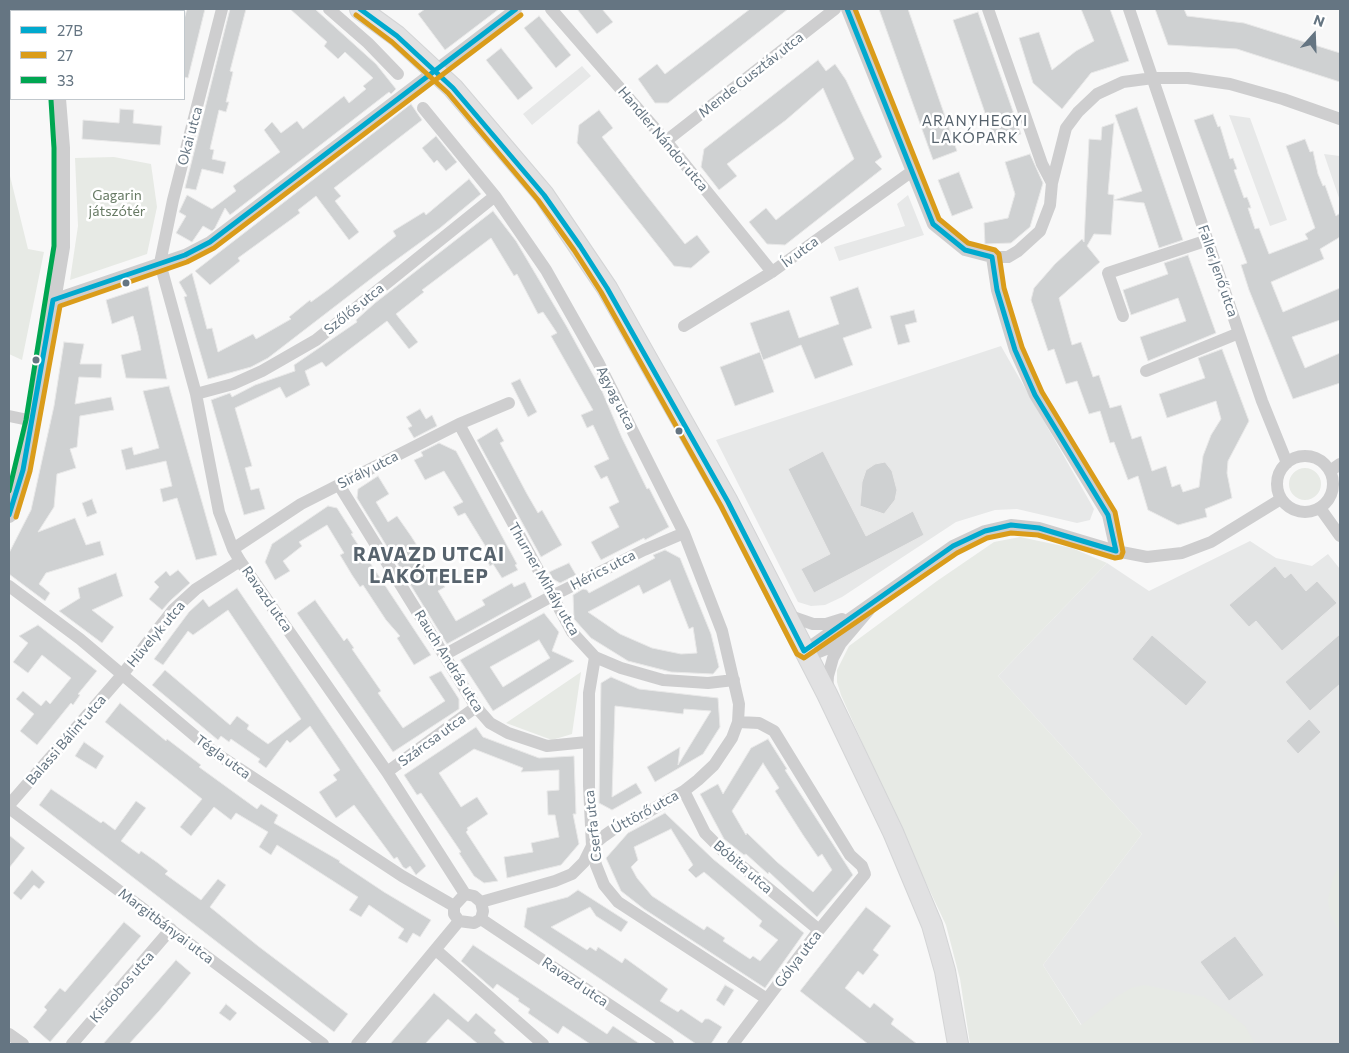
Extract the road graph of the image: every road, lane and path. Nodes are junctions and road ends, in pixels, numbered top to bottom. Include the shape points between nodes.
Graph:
1 (222, 9) edge
2 (329, 9) edge
3 (360, 9) edge
4 (516, 9) edge
5 (551, 9) edge
6 (835, 9) edge
7 (847, 9) edge
8 (988, 9) edge
9 (1129, 9) edge
10 (435, 71) junction
11 (398, 74) dead end
12 (1153, 78) junction
13 (58, 100) edge
14 (423, 108) dead end
15 (1340, 120) edge
16 (666, 141) junction
17 (911, 172) junction
18 (1052, 183) junction
19 (495, 196) junction
20 (1208, 240) junction
21 (992, 257) junction
22 (160, 263) junction
23 (772, 272) junction
24 (53, 300) junction
25 (1122, 316) dead end
26 (684, 326) dead end
27 (1239, 333) junction
28 (1146, 371) dead end
29 (196, 394) junction
30 (508, 403) dead end
31 (9, 416) edge
32 (33, 421) junction
33 (459, 424) junction
34 (1287, 463) junction
35 (1340, 464) edge
36 (1330, 472) junction
37 (339, 485) junction
38 (1281, 499) junction
39 (1320, 508) junction
40 (9, 515) edge
41 (684, 533) junction
42 (1340, 536) edge
43 (233, 549) junction
44 (1116, 551) junction
45 (240, 561) junction
46 (9, 586) edge
47 (552, 596) junction
48 (877, 600) junction
49 (787, 614) junction
50 (841, 643) junction
51 (804, 651) junction
52 (444, 655) junction
53 (595, 657) junction
54 (122, 675) junction
55 (734, 680) junction
56 (827, 694) junction
57 (476, 707) junction
58 (738, 722) junction
59 (587, 742) junction
60 (387, 772) junction
61 (684, 791) junction
62 (9, 807) edge
63 (592, 846) junction
64 (465, 894) junction
65 (481, 902) junction
66 (454, 906) junction
67 (481, 920) junction
68 (459, 921) junction
69 (171, 929) junction
70 (819, 930) junction
71 (436, 950) junction
72 (767, 999) junction
73 (9, 1034) edge
74 (23, 1044) edge
75 (72, 1044) edge
76 (322, 1044) edge
77 (356, 1044) edge
78 (543, 1044) edge
79 (668, 1044) edge
80 (733, 1044) edge
81 (958, 1044) edge

1 - 22 street, Okai utca
2 - 11 street
3 - 10 main road via 397,36
4 - 10 street
5 - 16 street, Handler Nándor utca
6 - 16 street, Mende Gusztáv utca
7 - 17 street
8 - 18 street via 1042,164
9 - 12 street, Faller Jenő utca
10 - 22 street via 210,242
10 - 49 main road via 502,144 580,246 723,494
12 - 15 street via 1188,78 1230,84 1284,99
12 - 18 street via 1123,82 1097,94 1078,112 1066,128
12 - 20 street, Faller Jenő utca
13 - 24 street via 64,211
14 - 19 street, Agyag utca
16 - 23 street, Handler Nándor utca
17 - 21 street via 933,224 966,250
17 - 23 street, Ív utca
18 - 21 street via 1050,205 1040,231 1008,257
19 - 29 street, Szőlős utca via 316,340 262,371
19 - 41 street, Agyag utca via 556,286 618,400
20 - 25 street via 1108,273
20 - 27 street, Faller Jenő utca
21 - 44 street via 997,290 1015,350 1035,395 1108,515
22 - 24 street
22 - 29 street, Ravazd utca
23 - 26 street, Ív utca
24 - 32 street
27 - 28 street
27 - 34 street, Faller Jenő utca
29 - 43 street, Ravazd utca via 220,512
30 - 33 street, Sirály utca
31 - 32 street
32 - 40 street
33 - 37 street, Sirály utca
33 - 47 street, Thurner Mihály utca
34 - 36 street via 1310,457 1325,465
34 - 38 street via 1278,476
35 - 36 street
36 - 39 street via 1331,495
37 - 43 street, Sirály utca via 301,504
37 - 52 street, Rauch András utca
38 - 39 street via 1287,506 1303,512
38 - 44 street via 1211,542 1182,553 1148,557
39 - 42 street
41 - 47 street, Hérics utca
41 - 55 street, Agyag utca via 722,632
43 - 45 street, Ravazd utca
44 - 48 street via 1039,528 1011,526 985,531 953,546
45 - 54 street, Hüvelyk utca via 196,589 173,610
45 - 60 street, Ravazd utca
46 - 54 street, Tégla utca
47 - 52 street, Hérics utca
47 - 53 street, Thurner Mihály utca via 572,632
48 - 49 street via 826,624 806,623
48 - 50 street
48 - 51 street
49 - 51 main road
50 - 51 street via 819,652
50 - 56 street via 830,666
51 - 56 main road
52 - 57 street, Rauch András utca
53 - 55 street, Thurner Mihály utca via 663,680 708,683
53 - 59 street, Cserfa utca via 589,693
54 - 62 street, Balassi Bálint utca
54 - 66 street, Tégla utca via 214,752 402,876
55 - 58 street, Agyag utca
56 - 81 main road via 893,832 932,925 945,971
57 - 59 street, Rauch András utca via 490,723 526,740 547,746
57 - 60 street, Szárcsa utca
58 - 61 street, Úttörő utca via 732,738 714,764
58 - 70 street, Gólya utca via 759,723 774,731 850,855 862,866 865,874
59 - 63 street, Cserfa utca
60 - 64 street, Ravazd utca
61 - 63 street, Úttörő utca via 618,826
61 - 70 street, Bóbita utca via 705,833
62 - 69 street, Margitbányai utca
63 - 65 street, Úttörő utca via 584,862 572,874
63 - 72 street, Cserfa utca via 604,885 618,902
64 - 65 street
64 - 66 street
65 - 67 street via 484,911
66 - 68 street via 454,914
67 - 68 street via 474,924
67 - 79 street, Ravazd utca
68 - 71 street
69 - 75 street, Kisdobos utca
69 - 76 street, Margitbányai utca
70 - 72 street, Gólya utca
71 - 77 street
71 - 78 street
72 - 80 street, Gólya utca
73 - 74 street

